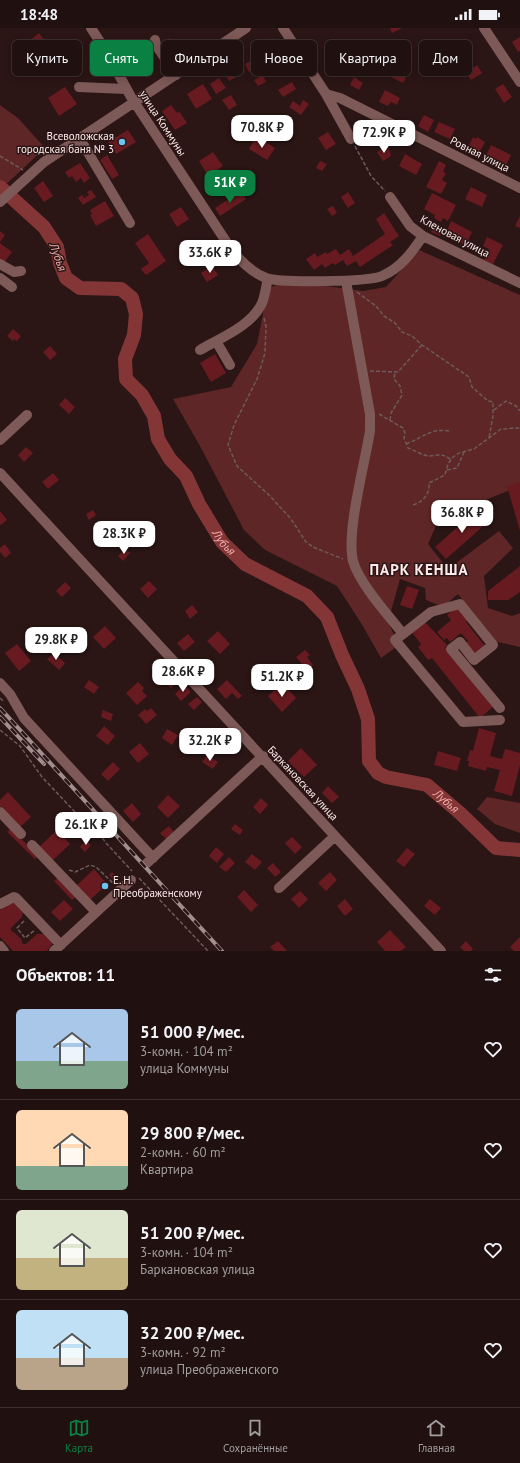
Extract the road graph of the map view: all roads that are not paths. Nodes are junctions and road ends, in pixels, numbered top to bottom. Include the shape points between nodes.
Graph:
1 (90, 28) edge
2 (283, 28) edge
3 (484, 28) edge
4 (241, 29) edge
5 (155, 40) dead end
6 (225, 40) edge
7 (161, 52) edge
8 (518, 75) edge
9 (174, 76) edge
10 (79, 87) dead end
11 (126, 89) junction
12 (326, 94) junction
13 (135, 102) junction
14 (80, 139) junction
15 (351, 139) road end
16 (520, 188) edge
17 (390, 197) road end
18 (0, 202) edge
19 (130, 223) dead end
20 (423, 236) junction
21 (0, 264) edge
22 (21, 271) dead end
23 (0, 278) edge
24 (268, 279) junction
25 (346, 282) junction
26 (520, 283) edge
27 (12, 287) dead end
28 (216, 341) junction
29 (200, 350) dead end
30 (230, 365) dead end
31 (27, 415) dead end
32 (0, 440) edge
33 (0, 473) edge
34 (403, 634) junction
35 (0, 683) edge
36 (500, 708) dead end
37 (500, 720) dead end
38 (262, 756) junction
39 (0, 812) edge
40 (21, 834) dead end
41 (336, 836) junction
42 (32, 845) dead end
43 (130, 881) road end
44 (279, 888) dead end
45 (0, 904) edge
46 (96, 912) junction
47 (0, 946) edge
48 (58, 948) edge
49 (4, 951) edge
50 (441, 951) edge

1 - 11 street, улица Коммуны via 106,51
2 - 12 street
3 - 8 street
4 - 6 street
5 - 7 street
9 - 13 street
10 - 11 street
11 - 13 street, улица Коммуны
12 - 15 street
12 - 16 street, Ровная улица via 340,98
13 - 14 street
13 - 24 street, улица Коммуны via 231,249 253,272
14 - 18 street via 23,176
14 - 19 street
17 - 20 street, Кленовая улица via 410,226
20 - 25 street via 410,256 395,269 381,277
20 - 26 street, Кленовая улица
21 - 22 street via 14,272
23 - 27 street
24 - 25 street
24 - 28 street via 262,303 254,316
25 - 34 street via 370,414 370,431 352,533 353,560 358,573
28 - 29 street
28 - 30 street
31 - 32 street
33 - 38 street, Баркановская улица
34 - 36 street via 431,612 460,604 493,645 474,660 460,642 451,649
34 - 37 street via 395,640 463,722
35 - 38 street via 10,694 24,718 150,861
38 - 41 street, Баркановская улица
39 - 40 street
41 - 44 street
41 - 50 street, Баркановская улица
42 - 46 street
43 - 46 street
45 - 48 street via 16,898
46 - 48 street
47 - 49 street

